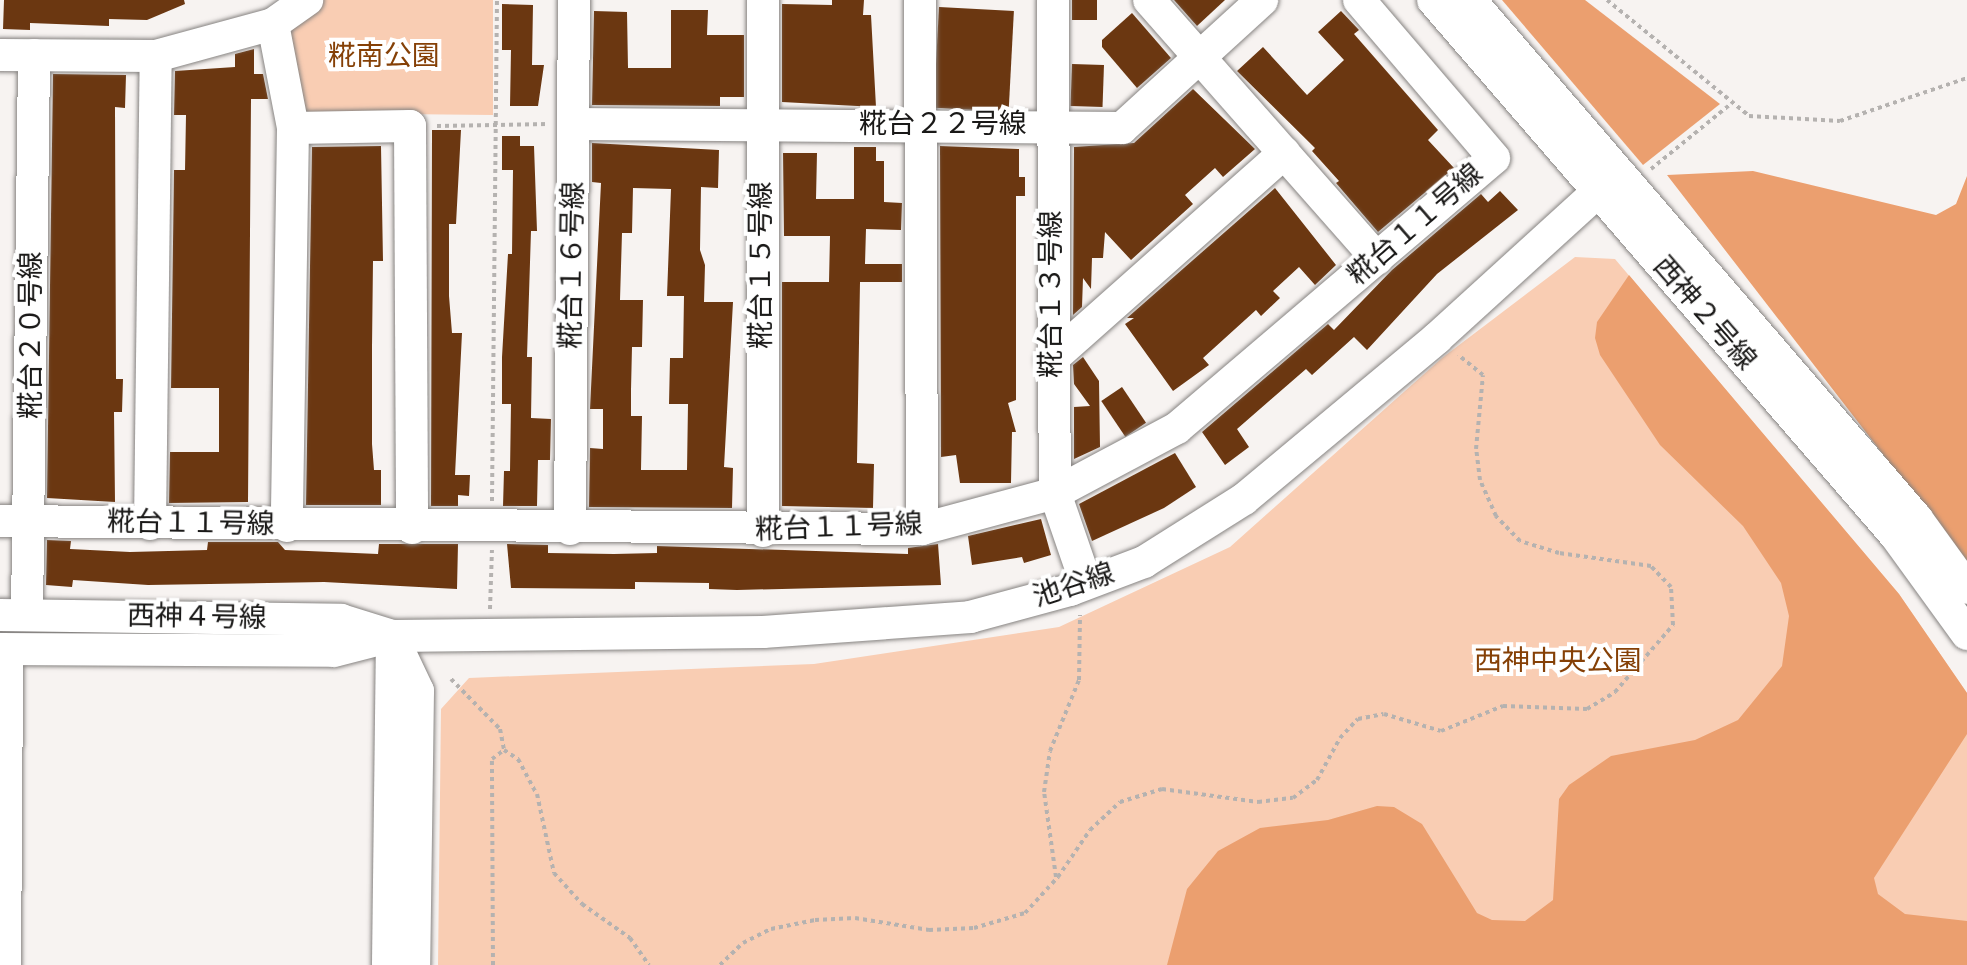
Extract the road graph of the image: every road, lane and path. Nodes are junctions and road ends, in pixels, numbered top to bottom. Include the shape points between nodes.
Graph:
1 (307, 0) edge
2 (497, 0) edge
3 (574, 0) edge
4 (763, 0) edge
5 (920, 0) edge
6 (1053, 0) edge
7 (1149, 0) edge
8 (1262, 0) edge
9 (1359, 0) edge
10 (1433, 0) edge
11 (1470, 0) edge
12 (1607, 0) edge
13 (273, 24) junction
14 (0, 55) edge
15 (34, 55) junction
16 (1199, 55) junction
17 (156, 56) junction
18 (1967, 78) edge
19 (1732, 103) junction
20 (575, 124) junction
21 (762, 124) junction
22 (497, 125) junction
23 (919, 125) junction
24 (1052, 125) junction
25 (410, 126) junction
26 (293, 128) junction
27 (1284, 153) junction
28 (1619, 181) junction
29 (1377, 259) junction
30 (1437, 338) junction
31 (1051, 360) junction
32 (1055, 493) junction
33 (15, 521) edge
34 (150, 524) junction
35 (287, 526) junction
36 (412, 528) junction
37 (492, 529) junction
38 (570, 529) junction
39 (922, 529) junction
40 (763, 531) junction
41 (1078, 587) junction
42 (1967, 588) edge
43 (14, 615) edge
44 (490, 633) junction
45 (1967, 634) edge
46 (392, 636) junction
47 (3, 650) edge
48 (451, 679) dead end
49 (504, 750) junction
50 (1056, 877) dead end
51 (5, 965) edge
52 (388, 965) edge
53 (414, 965) edge
54 (493, 965) edge
55 (649, 965) edge
56 (720, 965) edge

1 - 13 street
2 - 22 path
3 - 20 street, 糀台１６号線
4 - 21 street, 糀台１５号線
5 - 23 street
6 - 24 street, 糀台１３号線
7 - 16 street
8 - 16 street, 糀台２２号線
9 - 29 street, 糀台１１号線 via 1494,158
10 - 28 street, 西神２号線
11 - 28 street, 西神２号線
12 - 19 path
13 - 17 street
13 - 26 street
14 - 15 street
15 - 17 street
15 - 33 street, 糀台２０号線
16 - 24 street, 糀台２２号線 via 1122,128
16 - 27 street
17 - 34 street
18 - 19 path via 1840,121 1749,116
19 - 28 path
20 - 21 street, 糀台２２号線
20 - 22 path
20 - 38 street, 糀台１６号線
21 - 23 street, 糀台２２号線
21 - 40 street, 糀台１５号線
22 - 25 path
22 - 37 path
23 - 24 street, 糀台２２号線
23 - 39 street
24 - 31 street, 糀台１３号線
25 - 26 street
25 - 36 street
26 - 35 street
27 - 29 street
27 - 31 street
28 - 30 street, 池谷線
28 - 42 street, 西神２号線 via 1917,519
28 - 45 street, 西神２号線
29 - 32 street, 糀台１１号線 via 1177,428
30 - 41 street, 池谷線 via 1244,499 1144,562
30 - 56 path via 1483,375 1476,449 1480,480 1496,516 1520,541 1559,553 1651,566 1671,587 1673,625 1615,692 1587,709 1503,706 1441,731 1384,714 1358,719 1340,738 1317,780 1293,798 1258,802 1162,789 1120,802 1090,830 1025,913 959,929 929,930 855,918 815,920 771,929 743,943
31 - 32 street, 糀台１３号線
32 - 39 street, 糀台１１号線
32 - 41 street, 糀台１３号線
33 - 34 street, 糀台１１号線
33 - 43 street, 糀台２０号線
34 - 35 street, 糀台１１号線
35 - 36 street, 糀台１１号線
36 - 37 street, 糀台１１号線
37 - 38 street, 糀台１１号線
37 - 44 path
38 - 40 street, 糀台１１号線
39 - 40 street, 糀台１１号線
41 - 44 street, 池谷線 via 970,617 763,632
41 - 50 path via 1079,680 1050,751 1044,792
43 - 46 street, 西神４号線 via 341,620
44 - 46 street, 池谷線
46 - 47 street, 西神４号線 via 334,651
46 - 52 street
46 - 53 street via 418,691
47 - 51 street
48 - 49 path via 500,729
49 - 54 path via 492,759
49 - 55 path via 518,759 537,794 554,873 582,904 630,938

